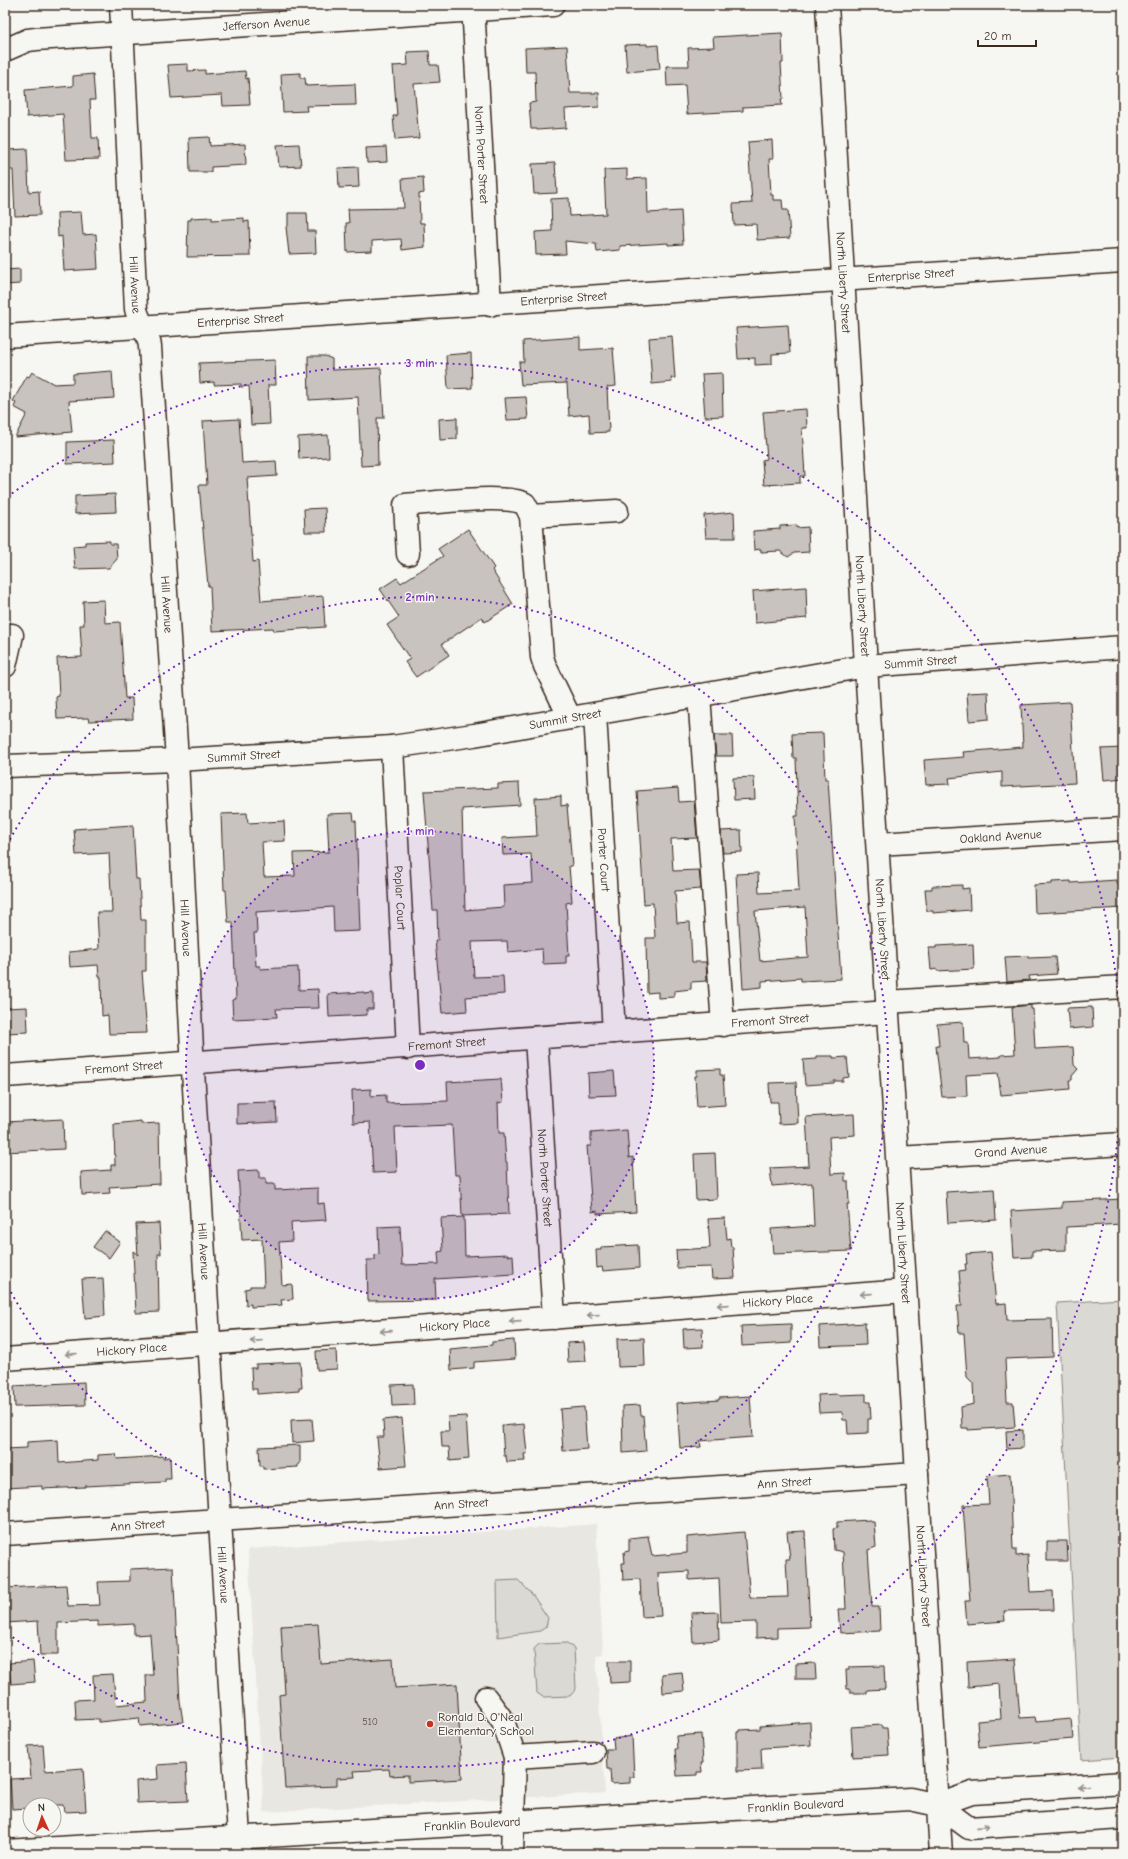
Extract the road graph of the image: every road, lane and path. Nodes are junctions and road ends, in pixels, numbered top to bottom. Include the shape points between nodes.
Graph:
1 (120, 5) edge
2 (553, 5) edge
3 (827, 5) edge
4 (473, 8) edge
5 (122, 34) junction
6 (5, 50) edge
7 (1123, 261) edge
8 (844, 280) junction
9 (490, 305) junction
10 (144, 328) junction
11 (5, 336) edge
12 (617, 511) dead end
13 (531, 516) junction
14 (408, 554) dead end
15 (5, 635) edge
16 (1123, 647) edge
17 (5, 666) edge
18 (866, 666) junction
19 (699, 695) junction
20 (595, 714) junction
21 (570, 718) junction
22 (392, 747) junction
23 (177, 760) junction
24 (5, 766) edge
25 (1123, 829) edge
26 (878, 844) junction
27 (1123, 987) edge
28 (888, 1007) junction
29 (723, 1025) junction
30 (614, 1032) junction
31 (536, 1038) junction
32 (408, 1048) junction
33 (193, 1062) junction
34 (5, 1076) edge
35 (1123, 1144) edge
36 (898, 1158) junction
37 (905, 1291) junction
38 (554, 1318) junction
39 (209, 1344) junction
40 (5, 1359) edge
41 (917, 1474) junction
42 (220, 1519) junction
43 (5, 1534) edge
44 (486, 1698) dead end
45 (593, 1752) dead end
46 (515, 1757) junction
47 (1123, 1783) edge
48 (938, 1805) junction
49 (1123, 1818) edge
50 (514, 1822) junction
51 (239, 1846) edge
52 (5, 1851) edge
53 (512, 1854) edge
54 (941, 1854) edge

1 - 5 street, Hill Avenue
2 - 4 street, Jefferson Avenue
3 - 8 street, North Liberty Street
4 - 5 street, Jefferson Avenue
4 - 9 street, North Porter Street
5 - 6 street, Jefferson Avenue via 32,40
5 - 10 street, Hill Avenue via 136,309
7 - 8 street, Enterprise Street
8 - 9 street, Enterprise Street
8 - 18 street, North Liberty Street
9 - 10 street, Enterprise Street
10 - 11 street, Enterprise Street
10 - 23 street, Hill Avenue via 149,337 150,348
12 - 13 street
13 - 14 street via 525,504 510,500 405,505
13 - 21 street via 542,657
15 - 17 street via 12,635
16 - 18 street, Summit Street
18 - 19 street, Summit Street
18 - 26 street, North Liberty Street
19 - 20 street, Summit Street
19 - 29 street
20 - 21 street, Summit Street
20 - 30 street, Porter Court
21 - 22 street, Summit Street
22 - 23 street, Summit Street
22 - 32 street, Poplar Court
23 - 24 street, Summit Street
23 - 33 street, Hill Avenue
25 - 26 street, Oakland Avenue
26 - 28 street, North Liberty Street
27 - 28 street, Fremont Street
28 - 29 street, Fremont Street
28 - 36 street, North Liberty Street
29 - 30 street, Fremont Street
30 - 31 street, Fremont Street
31 - 32 street, Fremont Street
31 - 38 street, North Porter Street
32 - 33 street, Fremont Street
33 - 34 street, Fremont Street
33 - 39 street, Hill Avenue
35 - 36 street, Grand Avenue
36 - 37 street, North Liberty Street
37 -> 38 street, Hickory Place
37 - 41 street, North Liberty Street
38 -> 39 street, Hickory Place
39 -> 40 street, Hickory Place
39 - 42 street, Hill Avenue
41 - 42 street, Ann Street
41 - 48 street, North Liberty Street
42 - 43 street, Ann Street
42 - 51 street, Hill Avenue
44 - 46 street via 503,1721
45 - 46 street
46 - 50 street
47 -> 48 street via 972,1793
48 -> 49 street, Franklin Boulevard via 969,1828
48 - 50 street, Franklin Boulevard via 910,1799
48 - 54 street, North Liberty Street
50 - 51 street, Franklin Boulevard
50 - 53 street
51 - 52 street, Franklin Boulevard

